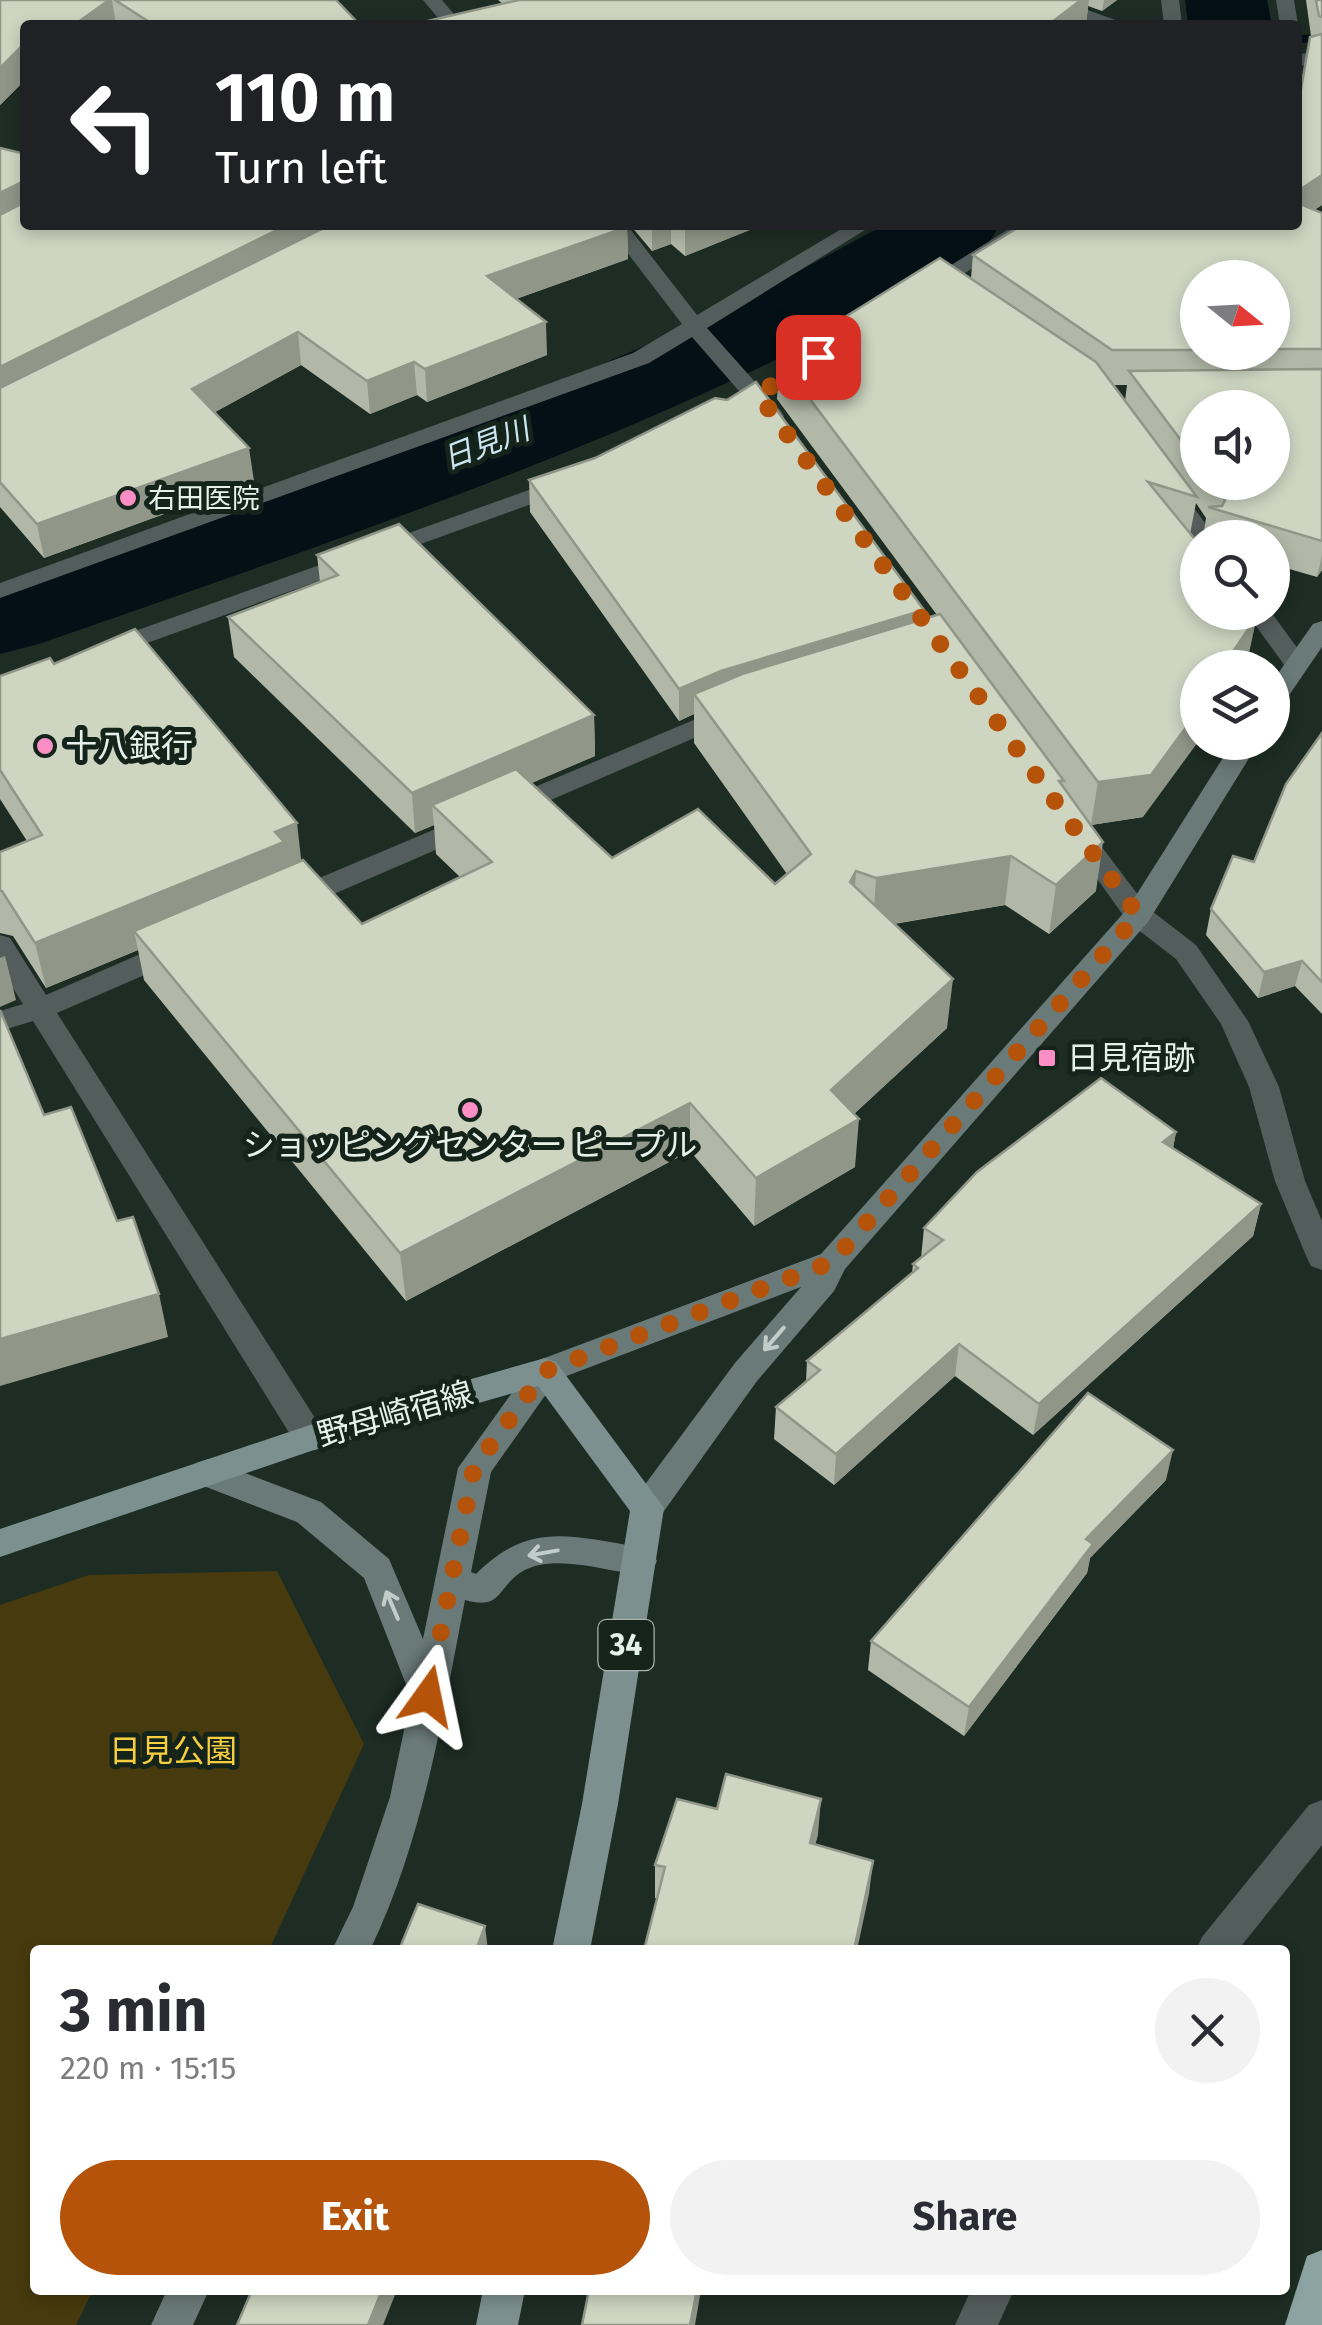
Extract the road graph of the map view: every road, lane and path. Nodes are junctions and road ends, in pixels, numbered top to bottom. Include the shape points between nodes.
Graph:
1 (432, 0) edge
2 (1041, 0) edge
3 (450, 20) edge
4 (1104, 20) edge
5 (620, 230) edge
6 (856, 230) edge
7 (1023, 230) edge
8 (904, 302) edge
9 (695, 327) junction
10 (792, 442) edge
11 (1158, 475) edge
12 (584, 478) edge
13 (1191, 520) edge
14 (0, 591) edge
15 (1322, 629) edge
16 (1271, 630) edge
17 (91, 655) edge
18 (1296, 664) junction
19 (1290, 673) edge
20 (747, 707) edge
21 (1235, 760) edge
22 (1057, 805) edge
23 (1138, 915) junction
24 (257, 916) edge
25 (203, 939) edge
26 (0, 945) edge
27 (39, 1009) junction
28 (0, 1021) edge
29 (1322, 1258) edge
30 (832, 1262) junction
31 (545, 1371) junction
32 (310, 1438) junction
33 (208, 1473) junction
34 (647, 1508) junction
35 (0, 1542) edge
36 (640, 1561) junction
37 (452, 1581) junction
38 (428, 1696) junction
39 (1322, 1817) edge
40 (354, 1945) edge
41 (572, 1945) edge
42 (1219, 1945) edge
43 (1322, 2271) edge
44 (186, 2295) edge
45 (503, 2295) edge
46 (991, 2295) edge
47 (172, 2325) edge
48 (498, 2325) edge
49 (976, 2325) edge
50 (1306, 2325) edge

1 - 3 street
2 - 4 street
5 - 9 street
6 - 9 street
7 - 8 street via 945,286
9 - 10 street
9 - 14 street via 641,358
11 - 13 street
12 - 17 street
15 - 18 street
16 - 18 street
18 - 19 street
20 - 24 street
21 - 23 street
22 - 23 street
23 - 29 street via 1186,952 1234,1021 1264,1087 1290,1180
23 - 30 street
25 - 27 street
26 - 27 street
27 - 28 street
27 - 32 street
30 - 31 street
30 -> 34 street
31 - 32 main road, 野母崎宿線
31 - 34 main road
31 - 37 street via 474,1468
32 - 33 main road, 野母崎宿線
33 - 35 main road, 野母崎宿線
38 -> 33 street via 377,1569 309,1512
34 - 36 main road, 34
36 -> 37 street via 554,1549 513,1559 482,1590
36 - 41 main road, 34
37 - 38 street
38 - 40 street via 408,1797
39 - 42 street
43 - 50 highway
44 - 47 street
45 - 48 main road
46 - 49 street

